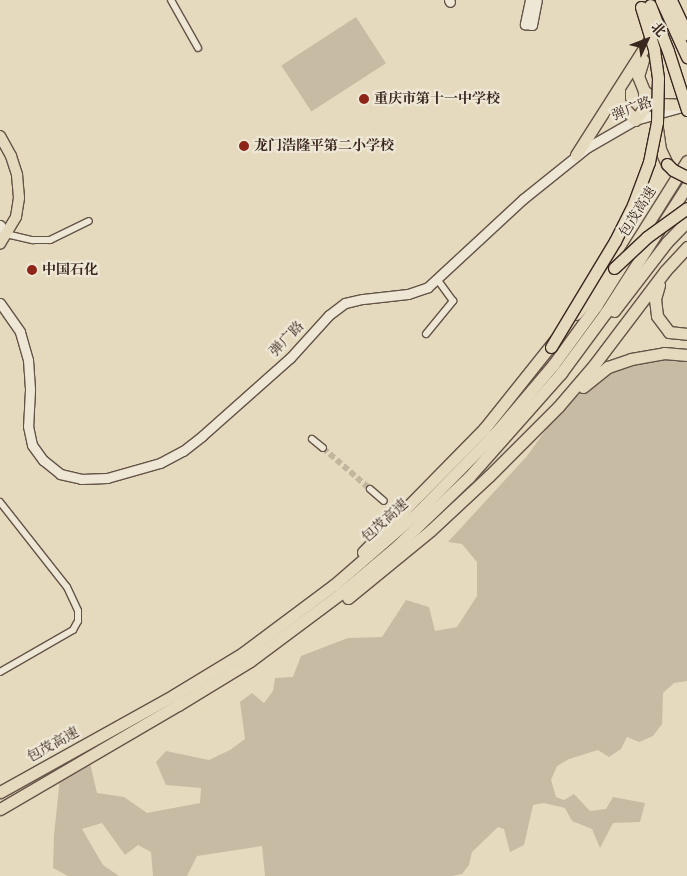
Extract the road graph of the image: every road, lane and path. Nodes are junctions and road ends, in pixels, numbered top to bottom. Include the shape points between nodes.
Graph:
1 (171, 0) edge
2 (530, 0) edge
3 (537, 0) edge
4 (661, 0) edge
5 (673, 0) edge
6 (680, 0) edge
7 (644, 3) edge
8 (687, 35) edge
9 (198, 48) dead end
10 (687, 57) edge
11 (619, 89) junction
12 (644, 91) junction
13 (687, 106) edge
14 (687, 110) edge
15 (635, 120) junction
16 (657, 122) junction
17 (0, 136) edge
18 (576, 156) junction
19 (687, 161) edge
20 (686, 184) edge
21 (687, 208) edge
22 (89, 221) dead end
23 (687, 221) edge
24 (0, 225) edge
25 (3, 232) edge
26 (0, 244) edge
27 (687, 246) edge
28 (666, 271) junction
29 (438, 280) junction
30 (0, 302) edge
31 (426, 334) dead end
32 (687, 334) edge
33 (584, 343) junction
34 (551, 346) junction
35 (687, 348) edge
36 (664, 353) junction
37 (687, 355) edge
38 (558, 407) junction
39 (312, 439) dead end
40 (323, 448) tunnel mouth
41 (370, 489) tunnel mouth
42 (384, 501) dead end
43 (0, 502) edge
44 (304, 609) junction
45 (280, 639) junction
46 (0, 672) edge
47 (0, 792) edge
48 (0, 809) edge

1 - 9 street
2 - 3 main road via 529,24
4 - 10 highway, bridge
5 - 8 highway, bridge
5 - 11 highway
6 - 12 highway via 641,63 638,76
7 - 14 highway, bridge via 668,51
7 - 16 highway, bridge via 656,63
11 - 15 highway via 619,102
11 - 18 highway
12 - 13 highway via 661,104
12 - 15 highway via 645,107
13 - 15 main road, 弹广路
15 - 18 main road, 弹广路 via 600,138
16 - 20 highway, bridge via 663,157
16 - 34 highway, bridge via 649,162 633,205 599,269
17 - 25 main road via 18,175 20,198 16,217
18 - 29 main road, 弹广路 via 523,199
19 - 44 highway, 包茂高速 via 596,306 513,413 418,512
20 - 33 highway, 包茂高速
21 - 34 highway, bridge via 647,237 614,268
22 - 25 street via 50,240 33,240
23 - 33 highway
24 - 25 main road
25 - 26 main road
27 - 28 highway
28 - 32 highway via 655,299 657,316 669,332
28 - 38 highway
29 - 30 main road, 弹广路 via 408,294 345,303 329,315 290,358 183,451 160,463 107,478 81,479 60,474 43,460 32,444 28,426 28,360 20,332
29 - 31 street via 453,301
33 - 45 highway, 包茂高速 via 520,422 446,500 360,579
34 - 44 highway via 509,399 437,478
35 - 36 highway
36 - 37 highway
36 - 38 highway via 608,367
38 - 45 highway via 489,476 391,564 344,600
39 - 40 street
41 - 42 street
43 - 46 street via 67,587 78,611 78,621 73,630
44 - 47 highway, 包茂高速 via 243,653 174,695
45 - 48 highway, 包茂高速 via 178,705

